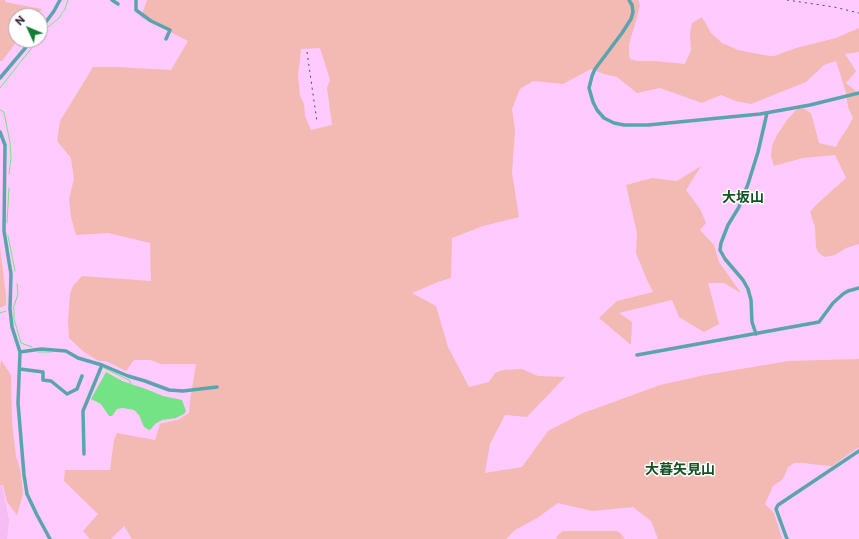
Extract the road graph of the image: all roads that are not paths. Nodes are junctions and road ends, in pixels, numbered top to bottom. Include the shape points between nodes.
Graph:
1 (60, 0) edge
2 (112, 0) edge
3 (136, 0) edge
4 (629, 0) edge
5 (118, 4) dead end
6 (48, 19) edge
7 (166, 39) dead end
8 (25, 48) edge
9 (0, 78) edge
10 (859, 94) edge
11 (767, 113) junction
12 (0, 132) edge
13 (859, 288) edge
14 (756, 334) junction
15 (20, 352) junction
16 (637, 355) dead end
17 (102, 365) junction
18 (20, 369) junction
19 (82, 376) dead end
20 (217, 387) dead end
21 (859, 451) edge
22 (84, 454) dead end
23 (50, 539) edge
24 (787, 539) edge

1 - 6 street
2 - 5 street
3 - 7 street via 136,10 170,30
4 - 11 street via 632,5 632,19 595,69 590,82 593,102 604,118 624,125 648,125
8 - 9 street
10 - 11 street
11 - 14 street via 748,184 728,225 720,250 748,289
12 - 15 street via 5,145 4,231 11,274 10,309 12,327
13 - 14 street via 843,294 819,322
14 - 16 street
15 - 17 street via 41,349 66,351 78,358
15 - 18 street
17 - 20 street via 169,390 187,391
17 - 22 street via 83,411
18 - 19 street via 43,372 42,380 51,381 67,394 77,389
18 - 23 street via 18,403 28,494
21 - 24 street via 778,505 776,509

